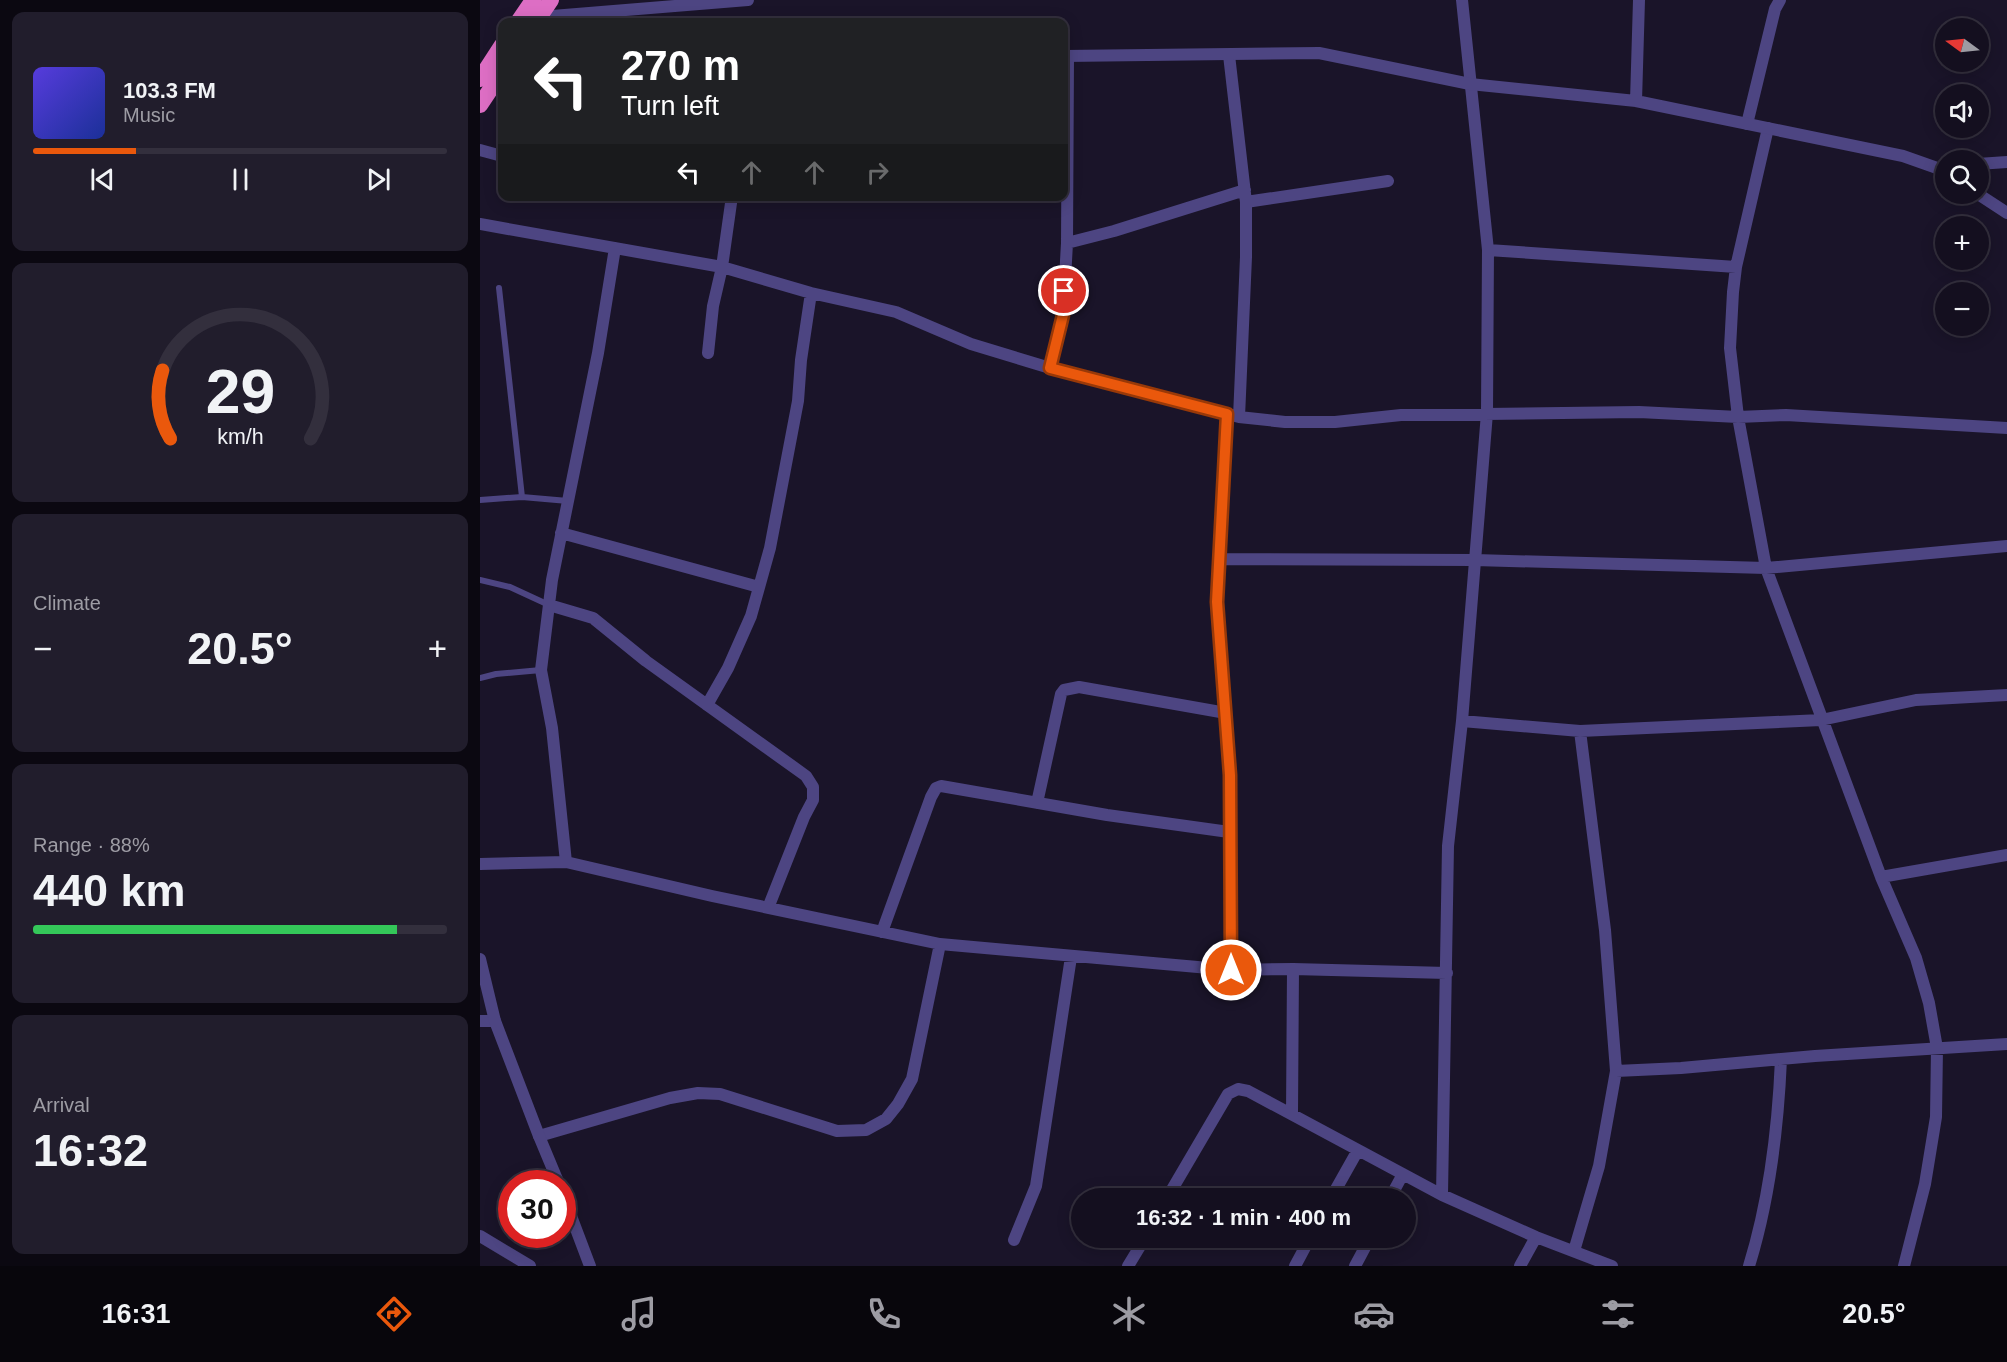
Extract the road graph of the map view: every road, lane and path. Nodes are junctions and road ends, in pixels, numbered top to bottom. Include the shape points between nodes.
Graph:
1 (533, 0) edge
2 (551, 0) edge
3 (748, 0) edge
4 (1462, 0) edge
5 (1639, 0) edge
6 (1780, 0) edge
7 (521, 18) edge
8 (539, 18) edge
9 (559, 18) edge
10 (498, 51) edge
11 (1229, 55) junction
12 (1068, 56) edge
13 (498, 78) edge
14 (480, 79) edge
15 (1470, 84) junction
16 (1636, 101) junction
17 (480, 105) edge
18 (1747, 124) junction
19 (1768, 128) junction
20 (480, 150) edge
21 (498, 155) edge
22 (2007, 162) edge
23 (1989, 163) edge
24 (1935, 167) edge
25 (1388, 181) dead end
26 (1246, 196) junction
27 (731, 201) edge
28 (1067, 201) edge
29 (1989, 201) edge
30 (2007, 213) edge
31 (480, 224) edge
32 (1067, 243) junction
33 (615, 249) junction
34 (1488, 250) junction
35 (722, 267) junction
36 (1736, 267) junction
37 (499, 288) dead end
38 (811, 293) junction
39 (708, 353) dead end
40 (1050, 368) junction
41 (1487, 413) junction
42 (1233, 416) junction
43 (1738, 417) junction
44 (2007, 428) edge
45 (522, 497) junction
46 (480, 500) edge
47 (568, 501) junction
48 (561, 533) junction
49 (2007, 546) edge
50 (1221, 559) junction
51 (1475, 560) junction
52 (1766, 568) junction
53 (480, 580) edge
54 (759, 587) junction
55 (549, 605) junction
56 (541, 670) junction
57 (480, 678) edge
58 (2007, 694) edge
59 (707, 705) junction
60 (1226, 713) junction
61 (1821, 720) junction
62 (1462, 721) junction
63 (1580, 730) junction
64 (1037, 803) junction
65 (1229, 832) junction
66 (2007, 855) edge
67 (566, 862) junction
68 (480, 864) edge
69 (1881, 877) junction
70 (768, 908) junction
71 (882, 932) junction
72 (940, 944) junction
73 (1071, 957) junction
74 (480, 959) edge
75 (1293, 969) junction
76 (1231, 970) junction
77 (1447, 973) junction
78 (480, 1021) edge
79 (495, 1021) junction
80 (2007, 1044) edge
81 (1937, 1048) junction
82 (1781, 1059) junction
83 (1616, 1071) junction
84 (1292, 1114) junction
85 (539, 1136) junction
86 (1358, 1150) junction
87 (553, 1170) edge
88 (1403, 1174) junction
89 (1173, 1188) edge
90 (1337, 1188) edge
91 (1395, 1188) edge
92 (1442, 1195) junction
93 (576, 1229) edge
94 (1536, 1237) junction
95 (481, 1239) edge
96 (1014, 1240) dead end
97 (1139, 1248) edge
98 (1305, 1248) edge
99 (1365, 1248) edge
100 (1575, 1251) junction
101 (530, 1266) edge
102 (590, 1266) edge
103 (1128, 1266) edge
104 (1295, 1266) edge
105 (1355, 1266) edge
106 (1520, 1266) edge
107 (1612, 1266) edge
108 (1749, 1266) edge
109 (1904, 1266) edge

1 - 7 highway
2 - 8 highway
3 - 9 street
4 - 15 street
5 - 16 street
6 - 18 street
10 - 14 highway
11 - 12 street
11 - 15 street via 1318,53
11 - 26 street
13 - 17 highway
15 - 16 street
15 - 34 street
16 - 18 street
18 - 19 street
19 - 24 street via 1903,156
19 - 36 street
20 - 21 street
22 - 23 street
25 - 26 street
26 - 32 street
26 - 42 street via 1246,257
27 - 35 street
28 - 32 street
29 - 30 street
31 - 33 street
32 - 40 street via 1063,315
33 - 35 street
33 - 47 street
34 - 36 street
34 - 41 street
35 - 38 street
35 - 39 street
36 - 43 street via 1730,348
37 - 45 lane
38 - 40 street via 896,312 971,344
38 - 54 street via 798,401
40 - 42 street
41 - 42 street via 1401,415 1335,422
41 - 43 street via 1639,412
41 - 51 street
42 - 50 street
43 - 44 street via 1786,415
43 - 52 street
45 - 46 lane
45 - 47 lane
47 - 48 street
48 - 54 street
48 - 55 street
49 - 52 street
50 - 51 street
50 - 60 street via 1217,602
51 - 52 street
51 - 62 street
52 - 61 street
53 - 55 lane via 510,586
54 - 59 street via 751,616
55 - 56 street
55 - 59 street via 593,618
56 - 57 lane
56 - 67 street via 552,728
58 - 61 street via 1916,700
59 - 70 street via 806,776 813,787 813,800
60 - 64 street via 1079,687 1064,690
60 - 65 street
61 - 63 street
61 - 69 street
62 - 63 street
62 - 77 street via 1448,846
63 - 83 street via 1605,930
64 - 65 street
64 - 71 street via 936,788
65 - 76 street
66 - 69 street
67 - 68 street
67 - 70 street
69 - 81 street via 1916,958
70 - 71 street
71 - 72 street
72 - 73 street
72 - 85 street via 912,1079 886,1119 866,1130 837,1131 720,1094 698,1093
73 - 76 street
73 - 96 street via 1036,1186
74 - 79 street
75 - 76 street
75 - 77 street
75 - 84 street
77 - 92 street
78 - 79 street
79 - 85 street
80 - 81 street
81 - 82 street
81 - 109 street via 1936,1117 1925,1184
82 - 83 street
82 - 108 street via 1772,1169
83 - 100 street via 1599,1166
84 - 86 street
84 - 89 street via 1248,1091 1238,1089 1228,1094
85 - 87 street
86 - 88 street
86 - 90 street
88 - 91 street
88 - 92 street
92 - 94 street
93 - 102 street
94 - 100 street
94 - 106 street
95 - 101 street
97 - 103 street
98 - 104 street
99 - 105 street
100 - 107 street

